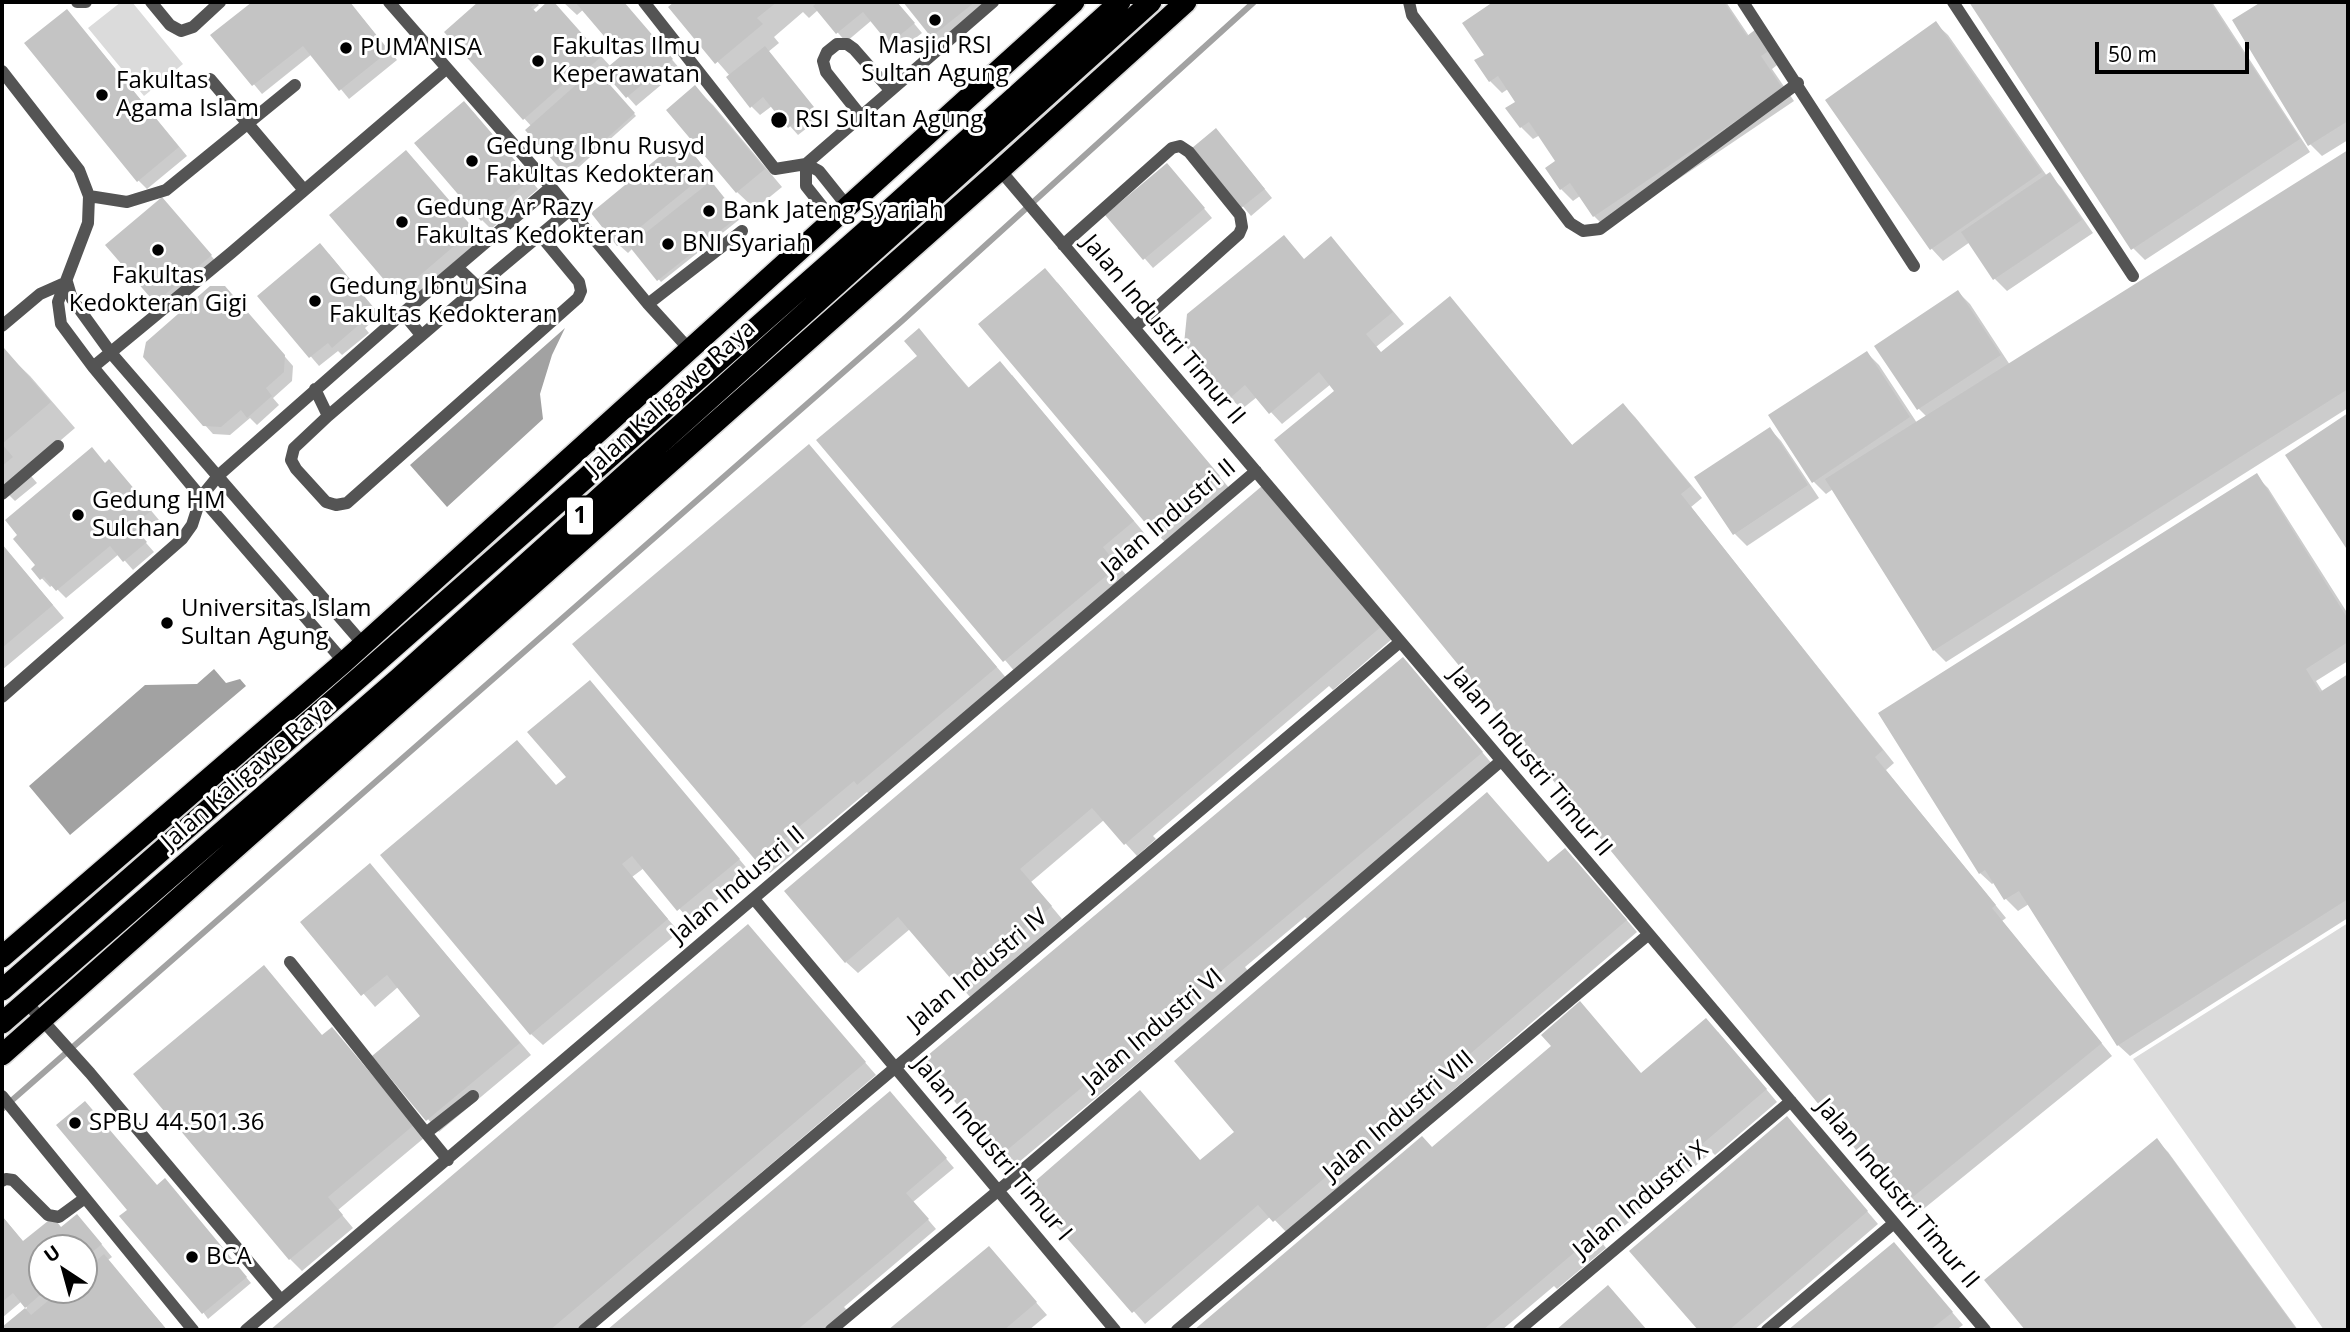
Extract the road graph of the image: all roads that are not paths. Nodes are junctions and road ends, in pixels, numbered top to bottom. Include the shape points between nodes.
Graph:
1 (78, 2) edge
2 (86, 2) edge
3 (151, 2) edge
4 (220, 2) edge
5 (388, 2) edge
6 (644, 2) edge
7 (993, 2) edge
8 (1074, 2) edge
9 (1120, 2) edge
10 (1151, 2) edge
11 (1186, 2) edge
12 (1409, 2) edge
13 (1743, 2) edge
14 (1953, 2) edge
15 (446, 69) junction
16 (2, 72) edge
17 (210, 79) dead end
18 (1798, 83) junction
19 (295, 85) dead end
20 (890, 90) junction
21 (861, 116) junction
22 (248, 123) junction
23 (806, 164) junction
24 (1005, 176) junction
25 (551, 187) junction
26 (304, 190) junction
27 (89, 196) junction
28 (570, 210) junction
29 (842, 211) junction
30 (742, 231) dead end
31 (540, 235) junction
32 (872, 239) junction
33 (1063, 245) junction
34 (1914, 266) dead end
35 (457, 267) junction
36 (2133, 276) dead end
37 (67, 282) junction
38 (478, 287) junction
39 (648, 304) junction
40 (403, 313) junction
41 (2, 327) edge
42 (1134, 328) junction
43 (421, 335) junction
44 (689, 349) junction
45 (111, 353) junction
46 (93, 367) junction
47 (315, 389) junction
48 (328, 416) junction
49 (58, 446) dead end
50 (1256, 471) junction
51 (219, 475) junction
52 (2, 494) edge
53 (201, 496) junction
54 (1401, 642) junction
55 (363, 643) junction
56 (379, 660) junction
57 (344, 662) junction
58 (360, 677) junction
59 (398, 679) junction
60 (378, 696) junction
61 (2, 697) edge
62 (1502, 761) junction
63 (754, 899) junction
64 (1648, 934) junction
65 (2, 957) edge
66 (290, 962) dead end
67 (2, 990) edge
68 (26, 1002) junction
69 (2, 1023) edge
70 (47, 1025) junction
71 (2, 1055) edge
72 (896, 1066) junction
73 (2, 1096) edge
74 (472, 1096) dead end
75 (1791, 1101) junction
76 (426, 1133) junction
77 (448, 1160) junction
78 (2, 1181) edge
79 (999, 1190) junction
80 (85, 1198) junction
81 (1894, 1223) junction
82 (281, 1300) junction
83 (193, 1330) edge
84 (246, 1330) edge
85 (584, 1330) edge
86 (831, 1330) edge
87 (1115, 1330) edge
88 (1177, 1330) edge
89 (1519, 1330) edge
90 (1767, 1330) edge
91 (1985, 1330) edge

1 - 2 lane
3 - 4 lane via 181,31 193,27
5 - 15 lane
6 - 23 lane via 775,169
7 - 20 lane
8 - 29 highway
9 - 32 highway, Jalan Kaligawe Raya / 1
10 - 32 highway, Jalan Kaligawe Raya / 1
11 - 24 highway
12 - 18 lane via 1412,15 1561,212 1583,232 1600,229
13 - 18 lane
14 - 36 lane
15 - 25 lane
15 - 26 lane
16 - 27 lane via 79,170
17 - 22 lane
18 - 34 lane
19 - 22 lane
20 - 21 lane
20 - 21 lane via 847,44 836,44 827,52 823,61 826,72
21 - 23 lane
22 - 26 lane
22 - 27 lane via 166,190 127,202
23 - 29 lane via 819,171
23 - 29 lane via 806,186
24 - 33 lane, Jalan Industri Timur II
24 - 70 highway
25 - 28 lane
25 - 35 lane
26 - 45 lane
27 - 37 lane via 88,223
28 - 31 lane
28 - 39 lane
29 - 32 highway
29 - 44 highway
30 - 39 lane
31 - 38 lane
31 - 48 lane via 579,282 578,298 347,503 336,505 326,502 291,460 294,448
32 - 56 highway, Jalan Kaligawe Raya / 1
32 - 59 highway, Jalan Kaligawe Raya / 1
33 - 42 lane, Jalan Industri Timur II
33 - 42 lane via 1172,148 1180,146 1189,152 1240,215 1240,234
35 - 38 lane
35 - 40 lane
37 - 41 lane via 40,294
37 - 45 lane via 72,299
37 - 46 lane via 58,302 61,324
38 - 43 lane
39 - 44 lane
40 - 43 lane
40 - 47 lane
42 - 50 lane, Jalan Industri Timur II
43 - 48 lane
44 - 55 highway
45 - 46 lane
45 - 51 lane
46 - 53 lane
47 - 48 lane
47 - 51 lane
49 - 52 lane
50 - 54 lane, Jalan Industri Timur II
50 - 63 lane, Jalan Industri II
51 - 53 lane
51 - 55 lane
53 - 57 lane
53 - 61 lane via 182,539
54 - 62 lane, Jalan Industri Timur II
54 - 72 lane, Jalan Industri IV
55 - 56 highway
55 - 57 highway
56 - 58 highway, Jalan Kaligawe Raya / 1
56 - 59 highway
57 - 58 highway
57 - 65 highway
58 - 60 highway
58 - 67 highway, Jalan Kaligawe Raya / 1
59 - 60 highway, Jalan Kaligawe Raya / 1
60 - 68 highway, Jalan Kaligawe Raya / 1
62 - 64 lane, Jalan Industri Timur II
62 - 79 lane, Jalan Industri VI
63 - 72 lane, Jalan Industri Timur I
63 - 77 lane, Jalan Industri II
64 - 75 lane, Jalan Industri Timur II
64 - 88 lane, Jalan Industri VIII
66 - 76 lane
68 - 69 highway, Jalan Kaligawe Raya / 1
68 - 70 lane
70 - 71 highway
70 - 82 lane
72 - 79 lane, Jalan Industri Timur I
72 - 85 lane, Jalan Industri IV
73 - 80 lane
74 - 76 lane
75 - 81 lane, Jalan Industri Timur II
75 - 89 lane, Jalan Industri X
76 - 77 lane
77 - 82 lane, Jalan Industri II
78 - 80 lane via 13,1180 48,1215 59,1217
79 - 86 lane, Jalan Industri VI
79 - 87 lane, Jalan Industri Timur I
80 - 83 lane
81 - 90 lane
81 - 91 lane, Jalan Industri Timur II
82 - 84 lane, Jalan Industri II

